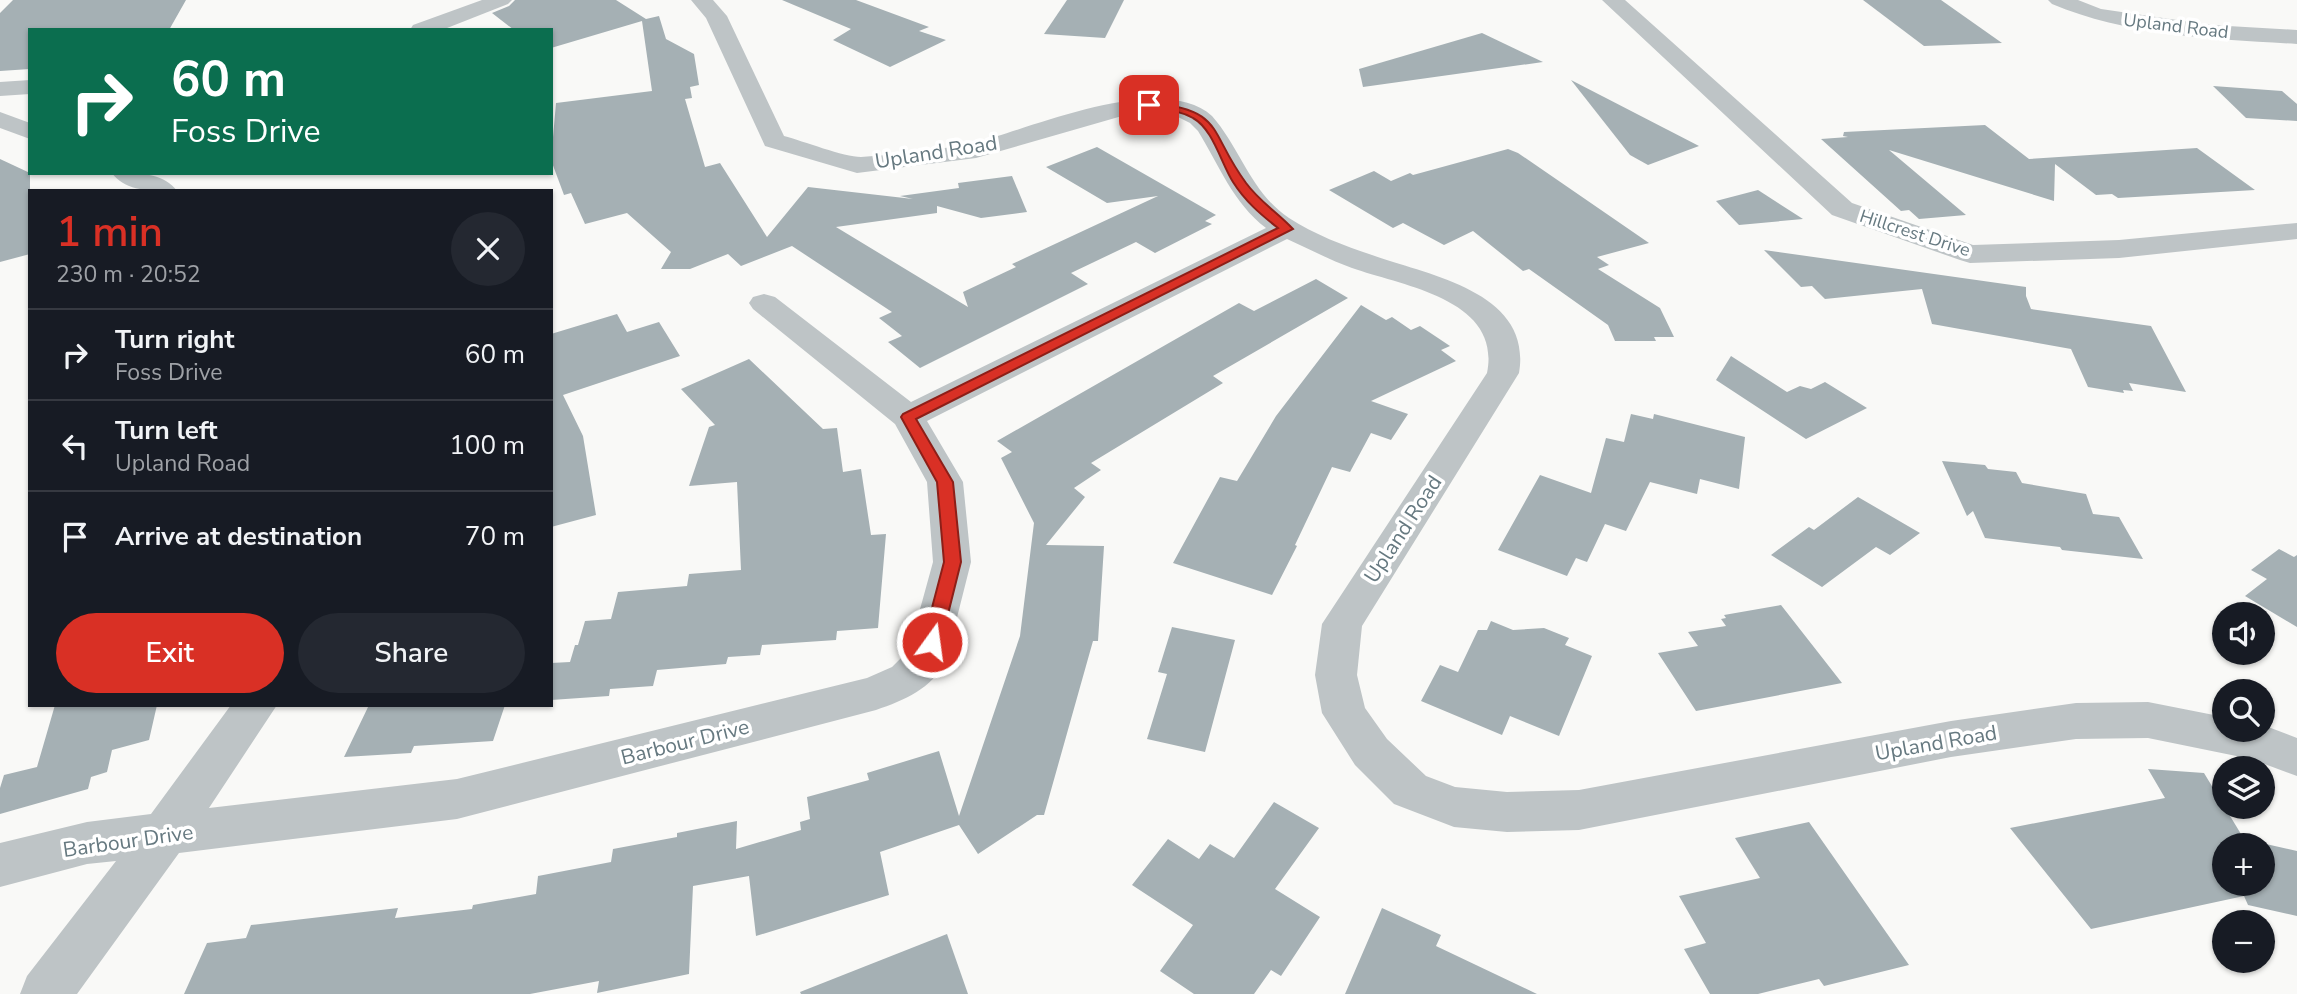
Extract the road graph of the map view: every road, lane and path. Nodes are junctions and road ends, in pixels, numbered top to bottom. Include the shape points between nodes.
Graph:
1 (501, 0) edge
2 (702, 0) edge
3 (1613, 0) edge
4 (2059, 0) edge
5 (2141, 0) edge
6 (2096, 15) junction
7 (426, 28) edge
8 (2297, 37) edge
9 (28, 87) edge
10 (0, 89) edge
11 (128, 175) edge
12 (160, 189) edge
13 (1286, 229) junction
14 (2297, 231) edge
15 (764, 303) dead end
16 (908, 417) junction
17 (254, 707) edge
18 (2297, 757) edge
19 (164, 835) junction
20 (0, 865) edge
21 (46, 994) edge

1 - 7 street
2 - 13 street, Upland Road via 716,16 774,141 857,165 976,150 1128,107 1177,108 1198,116 1209,128 1256,205
3 - 14 street, Hillcrest Drive via 1842,209 1970,254 2119,248
4 - 6 street, Upland Road
5 - 6 street
6 - 8 street, Upland Road via 2211,32
9 - 10 street
11 - 12 street
13 - 16 street
13 - 18 street, Upland Road via 1360,261 1447,288 1482,311 1506,352 1503,373 1342,624 1336,675 1344,713 1371,752 1410,790 1454,807 1579,810 1951,739 2076,721 2148,720 2255,741
15 - 16 street, Barbour Drive
16 - 19 street, Barbour Drive via 945,482 952,562 925,661 907,679 876,693 457,799
17 - 19 street
19 - 20 street, Barbour Drive via 88,843
19 - 21 street

